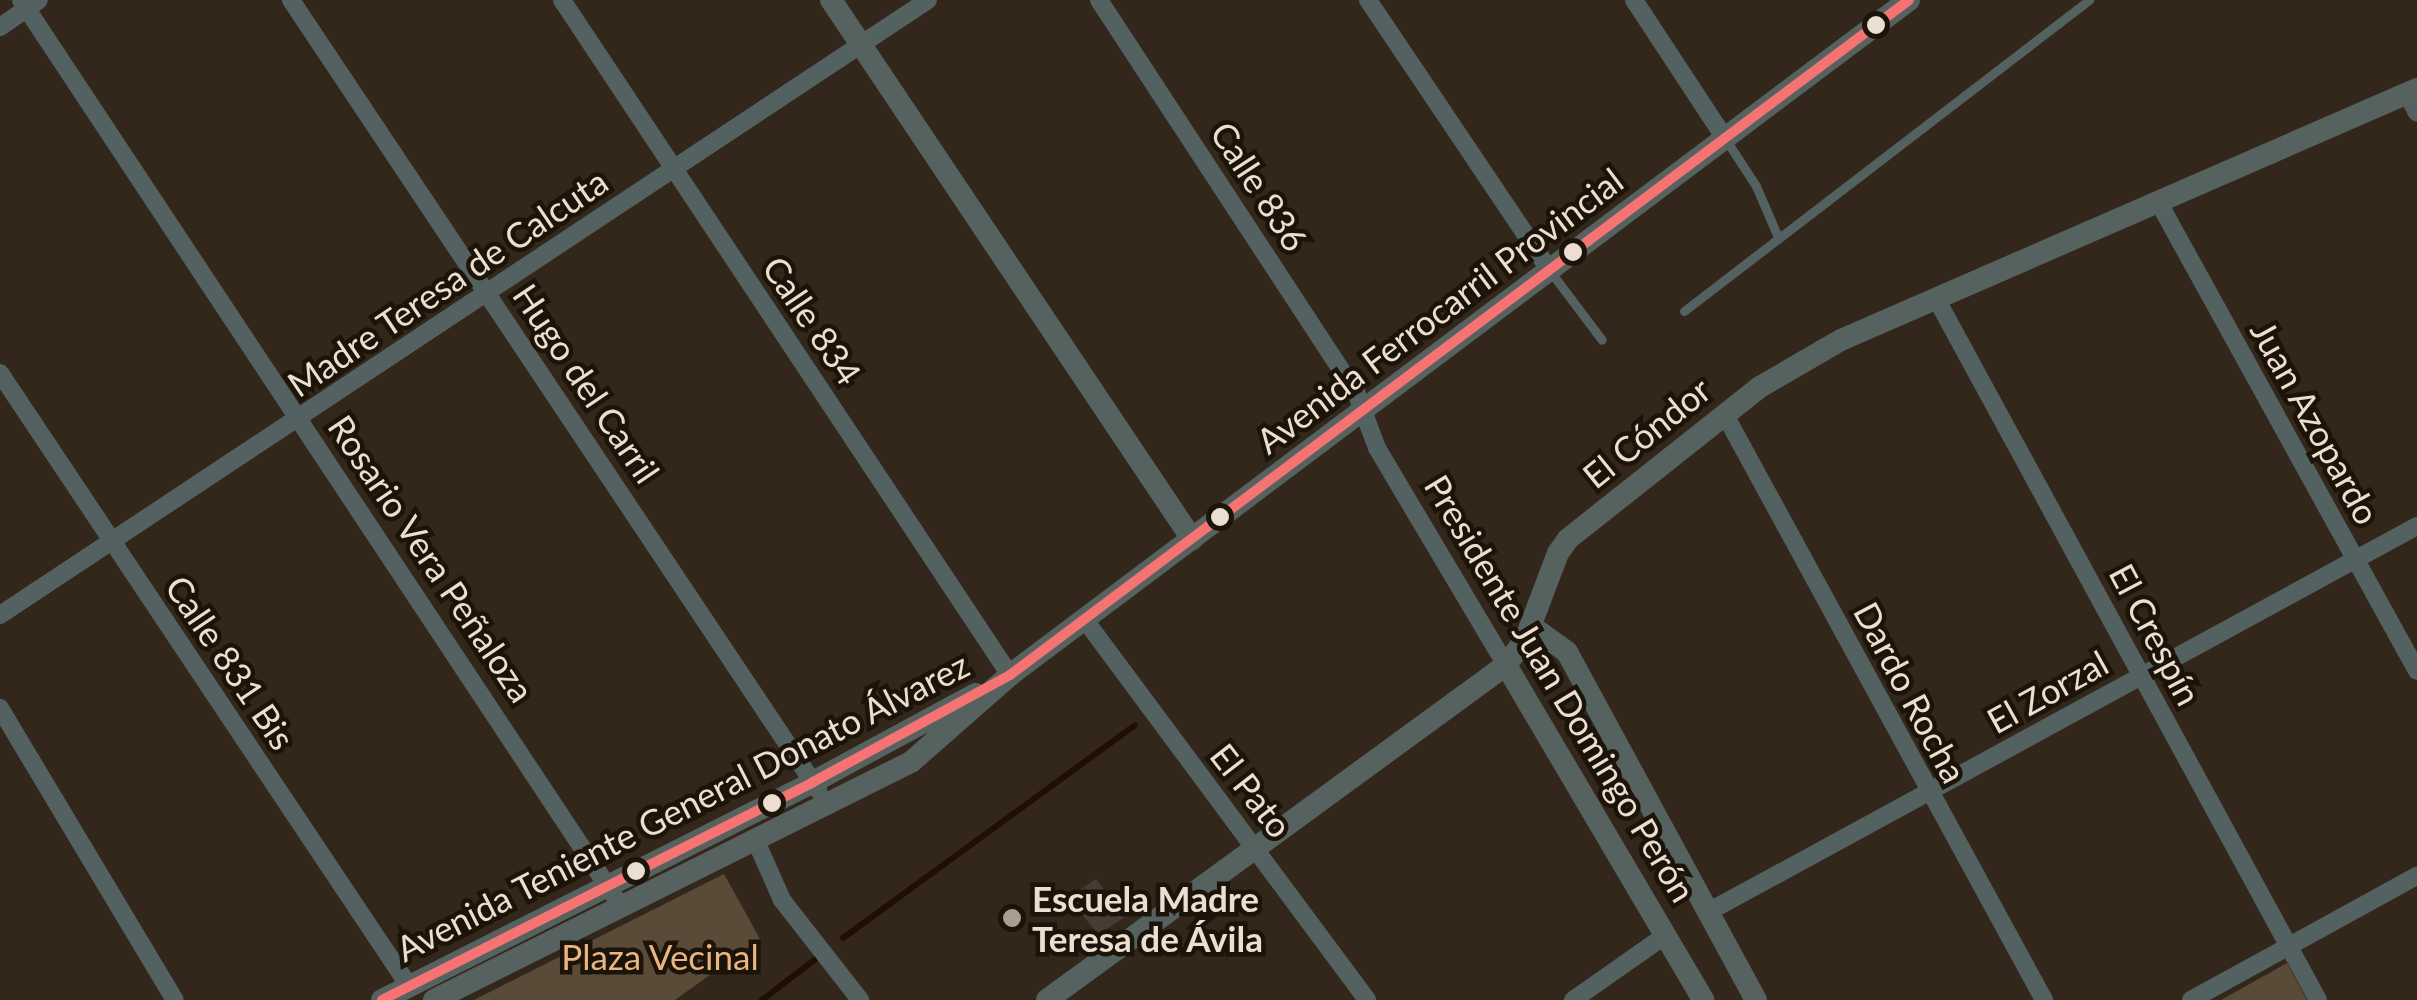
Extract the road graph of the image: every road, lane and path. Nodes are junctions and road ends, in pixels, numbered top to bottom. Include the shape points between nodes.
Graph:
1 (291, 0) edge
2 (562, 0) edge
3 (831, 0) edge
4 (928, 0) edge
5 (1099, 0) edge
6 (1368, 0) edge
7 (1634, 0) edge
8 (1909, 0) edge
9 (2089, 0) edge
10 (29, 3) edge
11 (0, 26) edge
12 (859, 42) junction
13 (2414, 99) edge
14 (1726, 140) junction
15 (674, 168) junction
16 (2159, 202) junction
17 (1778, 236) junction
18 (1550, 271) junction
19 (486, 290) junction
20 (1937, 300) junction
21 (1684, 311) dead end
22 (1602, 340) dead end
23 (0, 374) edge
24 (1363, 410) junction
25 (1724, 412) junction
26 (301, 420) junction
27 (2417, 526) edge
28 (1192, 538) junction
29 (111, 542) junction
30 (2355, 560) junction
31 (0, 615) edge
32 (1085, 620) junction
33 (1531, 626) junction
34 (1506, 665) junction
35 (2417, 672) edge
36 (1010, 675) junction
37 (2142, 676) junction
38 (0, 708) edge
39 (813, 782) junction
40 (1928, 794) junction
41 (826, 804) junction
42 (755, 839) junction
43 (1256, 846) junction
44 (2417, 876) edge
45 (615, 895) junction
46 (1708, 912) junction
47 (1666, 935) junction
48 (2288, 948) junction
49 (409, 986) junction
50 (175, 1000) edge
51 (382, 1000) edge
52 (434, 1000) edge
53 (860, 1000) edge
54 (1046, 1000) edge
55 (1368, 1000) edge
56 (1573, 1000) edge
57 (1703, 1000) edge
58 (1756, 1000) edge
59 (2044, 1000) edge
60 (2191, 1000) edge
61 (2318, 1000) edge

1 - 19 street, Hugo del Carril
2 - 15 street, Calle 834
3 - 12 main road
4 - 12 street, Madre Teresa de Calcuta
5 - 24 street, Calle 836
6 - 18 street
7 - 14 street
8 - 14 main road, Avenida Ferrocarril Provincial
9 - 17 lane
10 - 11 street
10 - 26 street, Rosario Vera Peñaloza
12 - 15 street, Madre Teresa de Calcuta
12 - 28 main road
13 - 16 main road, El Cóndor
14 - 17 lane
14 - 18 main road, Avenida Ferrocarril Provincial
15 - 19 street, Madre Teresa de Calcuta
15 - 36 street, Calle 834
16 - 20 main road, El Cóndor
16 - 30 street, Juan Azopardo
17 - 21 lane
18 - 22 lane
18 - 24 main road, Avenida Ferrocarril Provincial
19 - 26 street, Madre Teresa de Calcuta
19 - 39 street, Hugo del Carril
20 - 25 main road, El Cóndor via 1841,340
20 - 37 street, El Crespín
23 - 29 street, Calle 831 Bis
24 - 28 main road, Avenida Ferrocarril Provincial
24 - 34 street, Presidente Juan Domingo Perón via 1377,448
25 - 33 main road, El Cóndor via 1568,539
25 - 40 street, Dardo Rocha
26 - 29 street, Madre Teresa de Calcuta
26 - 45 street, Rosario Vera Peñaloza
27 - 30 street, El Zorzal
28 - 32 main road, Avenida Ferrocarril Provincial
29 - 31 street, Madre Teresa de Calcuta
29 - 49 street, Calle 831 Bis
30 - 35 street, Juan Azopardo
30 - 37 street, El Zorzal
32 - 36 main road, Avenida Ferrocarril Provincial
32 - 43 street, El Pato
33 - 34 main road, El Cóndor
33 - 46 main road, Presidente Juan Domingo Perón via 1567,652
34 - 43 main road, El Cóndor
34 - 47 main road, Presidente Juan Domingo Perón
36 - 39 main road, Avenida Teniente General Donato Álvarez
36 - 41 main road, Avenida Teniente General Donato Álvarez via 910,762
37 - 40 street, El Zorzal
37 - 48 street, El Crespín
38 - 50 street
39 - 41 street, Hugo del Carril
39 - 45 main road, Avenida Teniente General Donato Álvarez
40 - 46 street, El Zorzal
40 - 59 street, Dardo Rocha
41 - 42 main road, Avenida Teniente General Donato Álvarez
42 - 45 main road, Avenida Teniente General Donato Álvarez
42 - 53 street via 782,900
43 - 54 main road, El Cóndor
43 - 55 street, El Pato
44 - 48 street
45 - 49 main road, Avenida Teniente General Donato Álvarez
45 - 52 main road, Avenida Teniente General Donato Álvarez
46 - 58 main road, Presidente Juan Domingo Perón
47 - 56 street
47 - 57 main road, Presidente Juan Domingo Perón
48 - 60 street
48 - 61 street, El Crespín
49 - 51 main road, Avenida Teniente General Donato Álvarez

